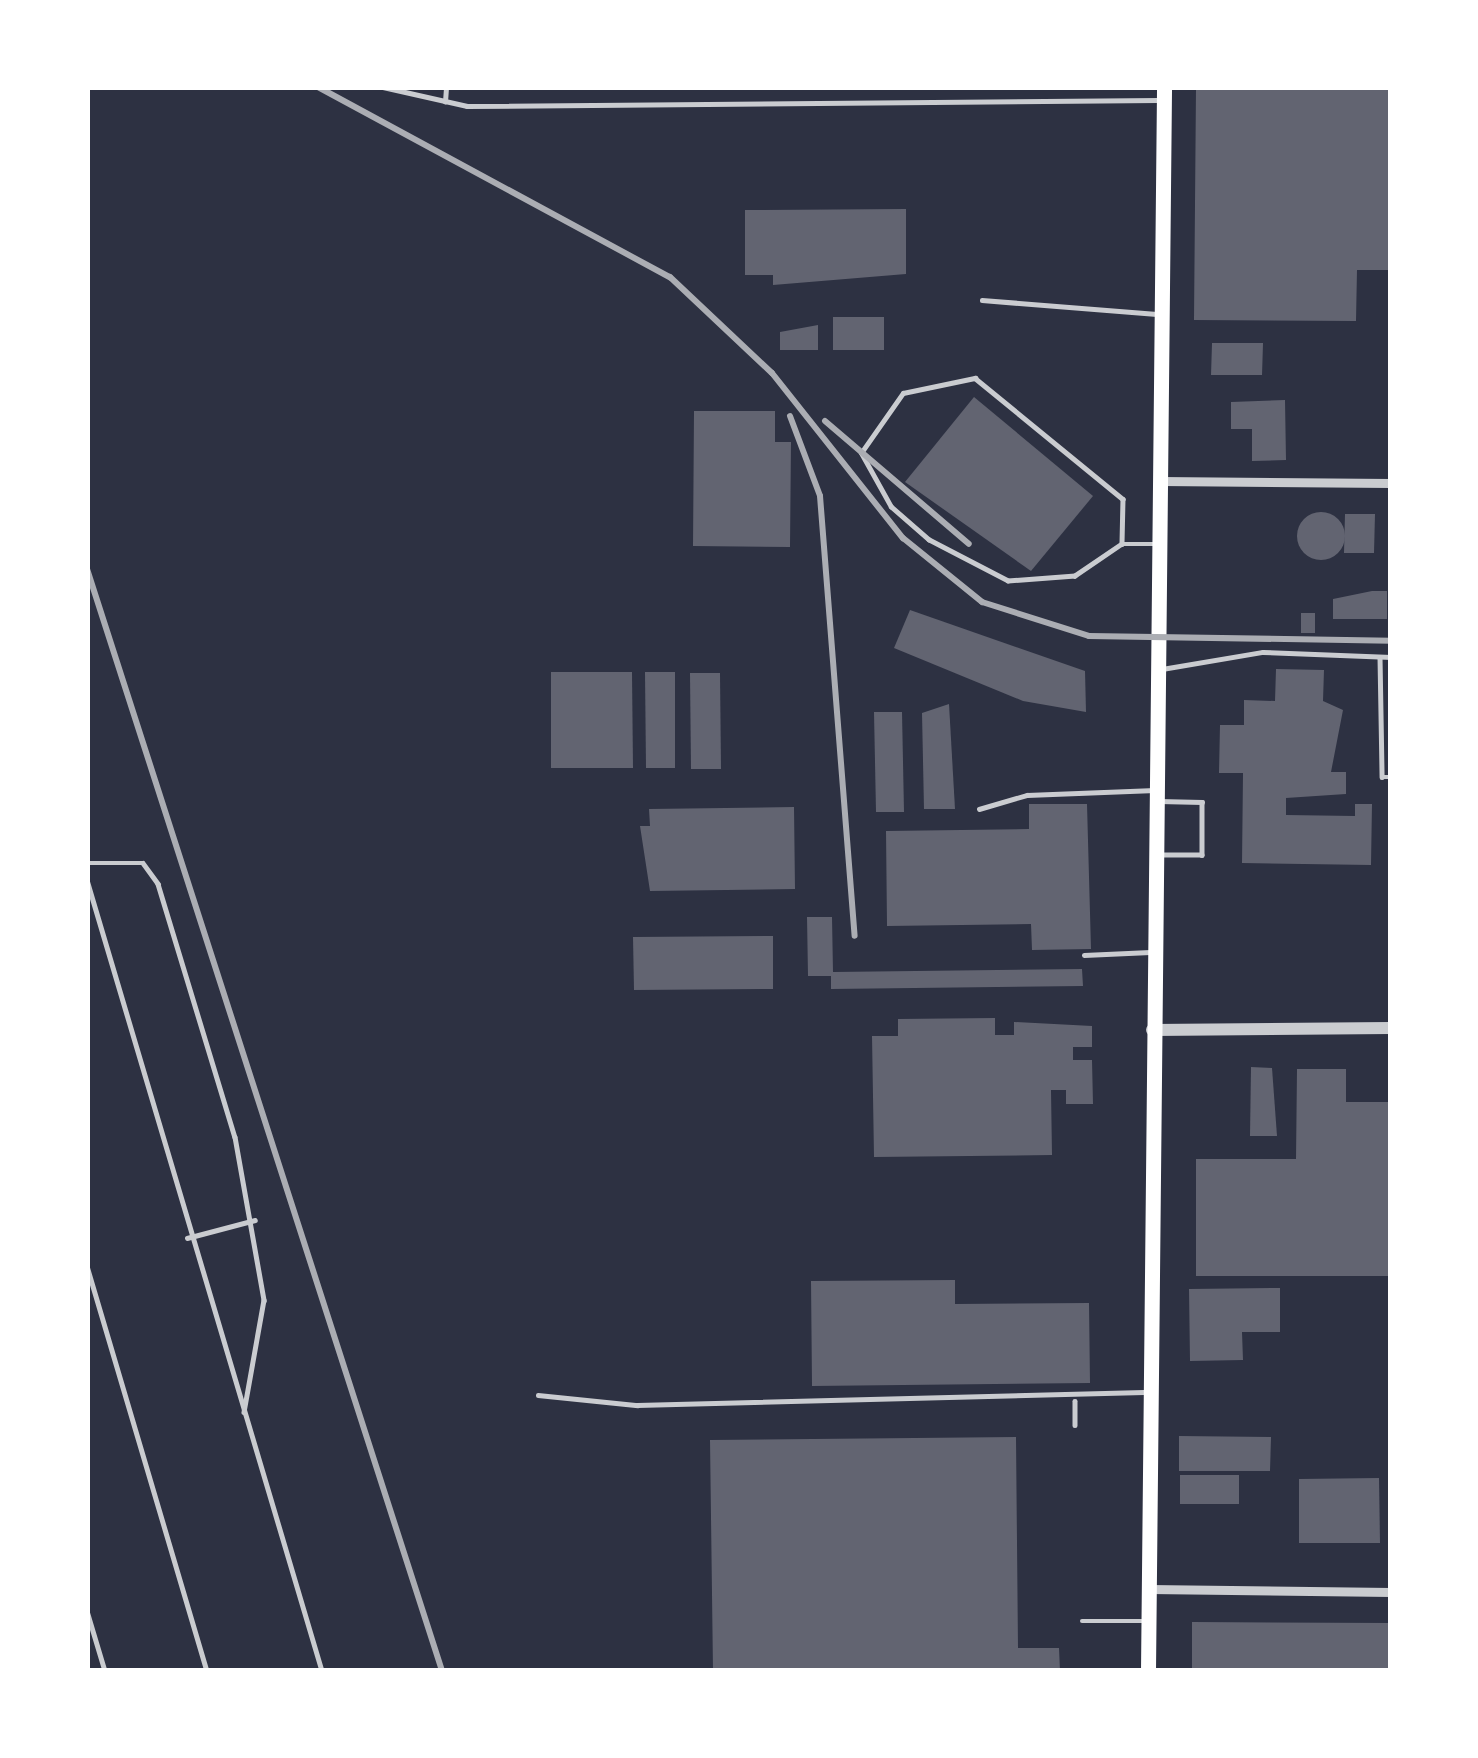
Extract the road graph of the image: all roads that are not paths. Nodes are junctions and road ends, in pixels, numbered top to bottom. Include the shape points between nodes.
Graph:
1 (383, 87) edge
2 (446, 87) edge
3 (1164, 93) edge
4 (445, 102) junction
5 (982, 300) dead end
6 (1162, 314) junction
7 (1160, 481) junction
8 (1391, 483) edge
9 (1122, 544) junction
10 (1161, 544) junction
11 (1380, 657) junction
12 (1391, 657) edge
13 (1156, 669) junction
14 (1391, 778) edge
15 (1155, 795) junction
16 (980, 808) dead end
17 (1154, 856) junction
18 (87, 863) edge
19 (87, 880) edge
20 (1152, 952) junction
21 (1084, 955) dead end
22 (1391, 1028) edge
23 (1151, 1030) junction
24 (255, 1220) junction
25 (187, 1238) junction
26 (87, 1267) edge
27 (1150, 1392) junction
28 (538, 1395) dead end
29 (1075, 1400) junction
30 (242, 1418) junction
31 (1075, 1425) dead end
32 (1149, 1589) junction
33 (1391, 1592) edge
34 (87, 1611) edge
35 (1082, 1621) dead end
36 (1148, 1622) junction
37 (105, 1671) edge
38 (207, 1671) edge
39 (322, 1671) edge
40 (1148, 1671) edge

1 - 4 lane
2 - 4 lane
3 - 4 lane
3 - 6 main road
5 - 6 lane
6 - 7 main road
7 - 8 street
7 - 10 main road
9 - 9 lane via 1123,499 975,378 902,393 861,453 891,507 929,541 1008,580 1075,576
9 - 10 lane
10 - 13 main road
11 - 12 lane
11 - 13 lane via 1263,652
11 - 14 lane via 1382,777
13 - 15 main road
15 - 16 lane via 1027,794
15 - 17 main road
15 - 17 lane via 1202,802 1202,855
17 - 20 main road
18 - 24 lane via 143,863 158,884
19 - 25 lane
20 - 21 lane
20 - 23 main road
22 - 23 street
23 - 27 main road
24 - 25 lane
24 - 30 lane via 264,1300
25 - 30 lane
26 - 38 lane
27 - 29 lane
27 - 32 main road
28 - 29 lane via 637,1405
29 - 31 lane
30 - 39 lane
32 - 33 street
32 - 36 main road
34 - 37 lane
35 - 36 lane
36 - 40 main road

